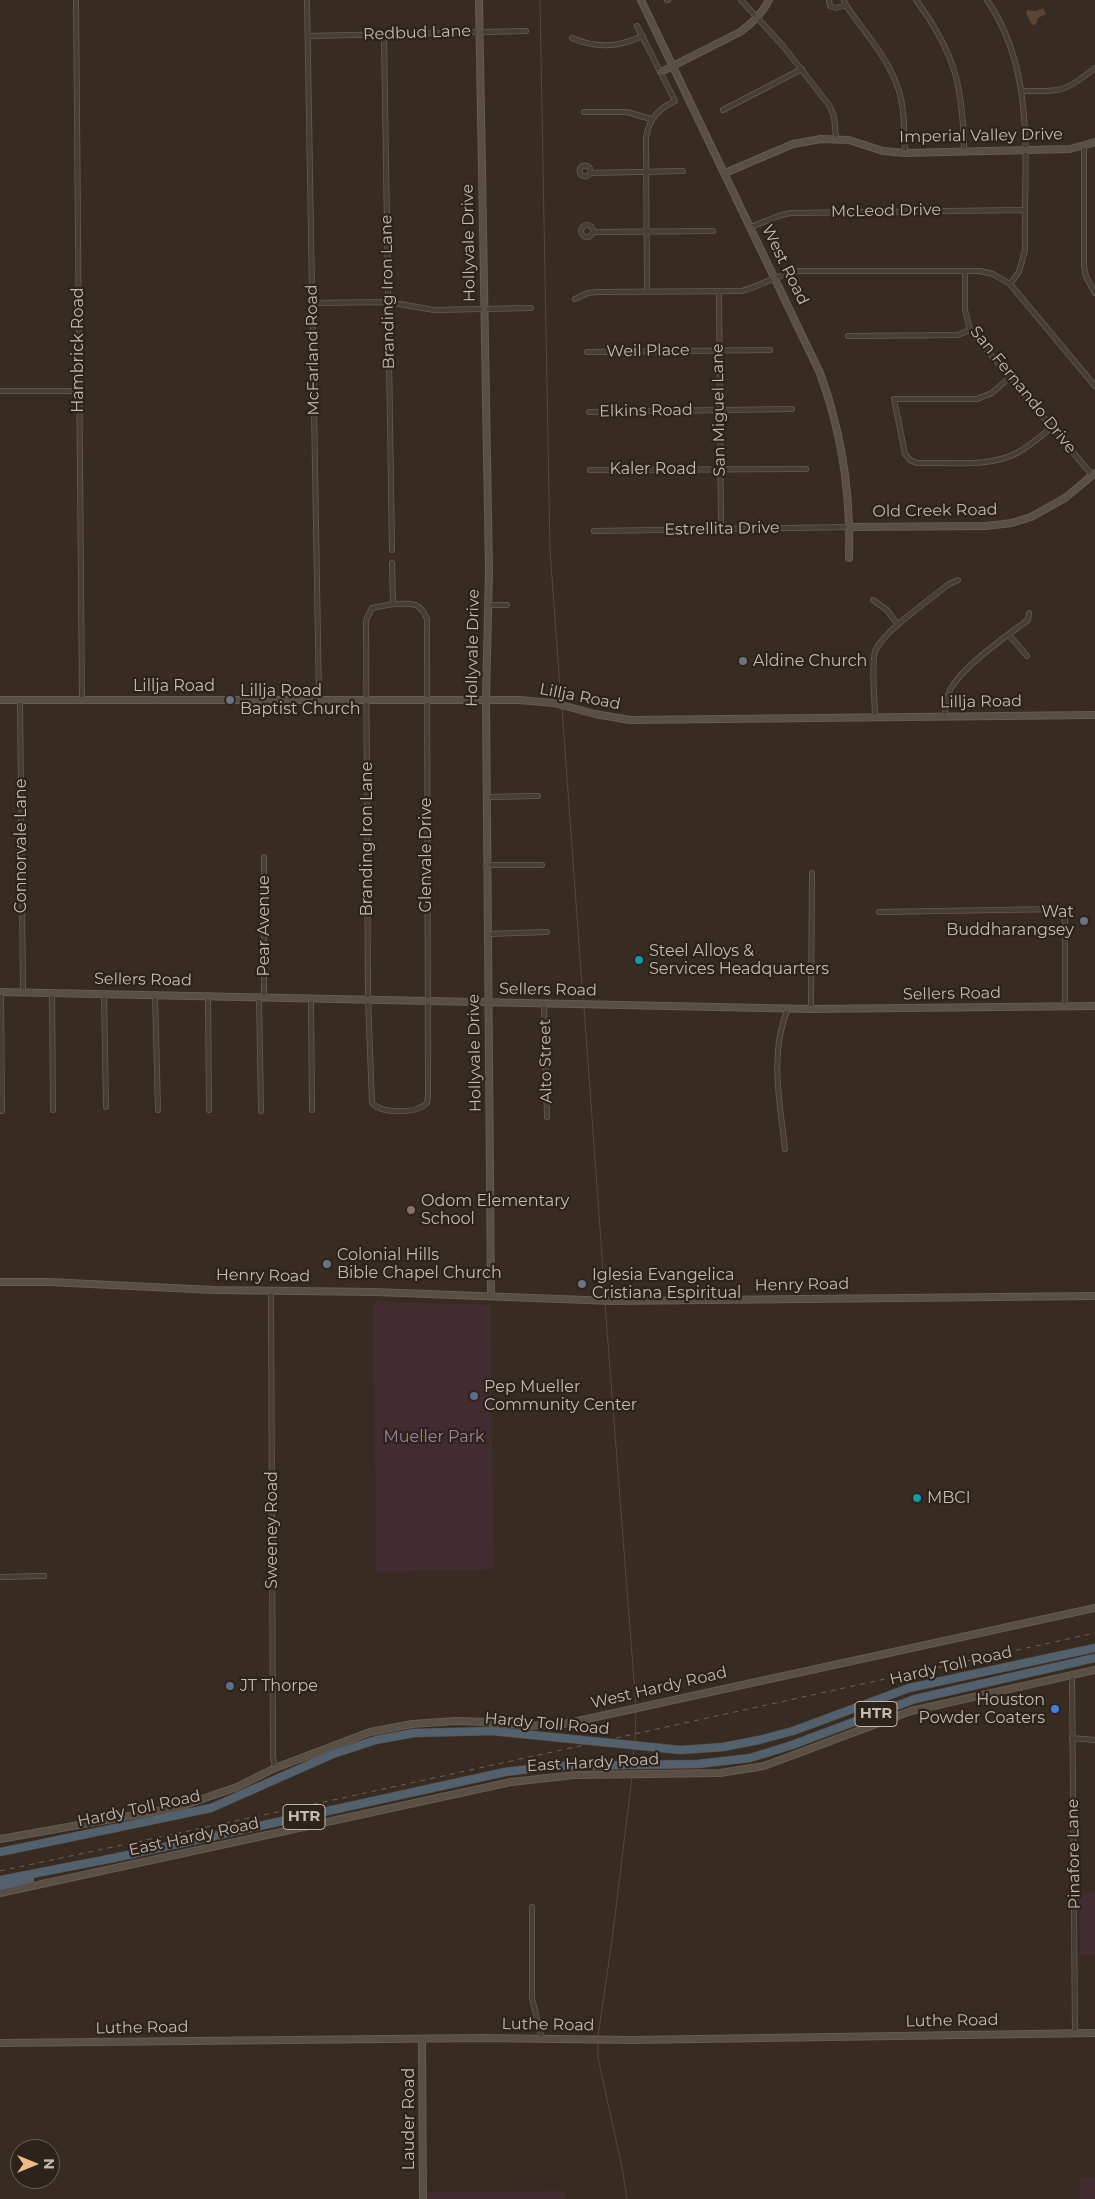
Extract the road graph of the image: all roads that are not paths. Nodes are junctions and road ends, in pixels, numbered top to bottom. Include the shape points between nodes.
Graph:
1 (76, 0) edge
2 (307, 0) edge
3 (479, 0) edge
4 (641, 0) edge
5 (741, 0) edge
6 (770, 0) edge
7 (829, 0) edge
8 (916, 0) edge
9 (987, 0) edge
10 (845, 3) edge
11 (758, 18) junction
12 (638, 26) dead end
13 (480, 31) junction
14 (526, 31) dead end
15 (384, 34) junction
16 (308, 36) junction
17 (642, 36) junction
18 (572, 38) dead end
19 (672, 66) junction
20 (1095, 68) edge
21 (802, 69) junction
22 (660, 72) junction
23 (1022, 90) junction
24 (723, 110) dead end
25 (584, 112) dead end
26 (651, 119) junction
27 (836, 138) junction
28 (1095, 142) edge
29 (1084, 146) junction
30 (964, 150) junction
31 (1024, 150) junction
32 (904, 152) junction
33 (683, 171) dead end
34 (590, 172) dead end
35 (646, 172) junction
36 (725, 173) junction
37 (1024, 210) junction
38 (751, 227) junction
39 (713, 231) dead end
40 (594, 232) dead end
41 (647, 232) junction
42 (965, 271) junction
43 (776, 278) junction
44 (1010, 284) junction
45 (647, 290) junction
46 (719, 292) junction
47 (1095, 292) edge
48 (575, 299) dead end
49 (388, 302) junction
50 (312, 303) junction
51 (531, 308) dead end
52 (484, 309) junction
53 (970, 330) junction
54 (848, 336) dead end
55 (718, 350) junction
56 (770, 350) dead end
57 (587, 352) dead end
58 (1010, 377) junction
59 (1095, 386) edge
60 (0, 391) edge
61 (78, 391) junction
62 (792, 409) dead end
63 (719, 410) junction
64 (589, 412) dead end
65 (1052, 427) junction
66 (720, 469) junction
67 (806, 469) dead end
68 (590, 470) dead end
69 (1094, 474) edge
70 (850, 527) junction
71 (721, 529) junction
72 (594, 531) dead end
73 (392, 550) dead end
74 (849, 558) dead end
75 (392, 563) dead end
76 (958, 580) dead end
77 (873, 600) dead end
78 (393, 604) junction
79 (487, 605) junction
80 (507, 605) dead end
81 (1029, 613) dead end
82 (898, 625) junction
83 (1009, 635) junction
84 (1027, 656) dead end
85 (319, 699) junction
86 (366, 699) junction
87 (426, 699) junction
88 (0, 700) edge
89 (20, 700) junction
90 (82, 700) junction
91 (486, 700) junction
92 (1095, 715) edge
93 (945, 716) junction
94 (875, 717) junction
95 (538, 796) dead end
96 (486, 797) junction
97 (264, 857) dead end
98 (486, 865) junction
99 (542, 865) dead end
100 (812, 873) dead end
101 (879, 912) dead end
102 (546, 932) dead end
103 (487, 934) junction
104 (23, 991) junction
105 (0, 992) edge
106 (52, 992) junction
107 (104, 993) junction
108 (155, 994) junction
109 (208, 995) junction
110 (262, 996) junction
111 (312, 998) junction
112 (368, 999) junction
113 (427, 1000) junction
114 (488, 1002) junction
115 (544, 1004) junction
116 (1065, 1006) junction
117 (1095, 1006) edge
118 (788, 1008) junction
119 (810, 1009) junction
120 (106, 1108) dead end
121 (53, 1110) dead end
122 (158, 1110) dead end
123 (209, 1110) dead end
124 (261, 1110) dead end
125 (312, 1110) dead end
126 (400, 1110) joint
127 (2, 1111) dead end
128 (547, 1118) dead end
129 (785, 1149) dead end
130 (0, 1282) edge
131 (271, 1291) junction
132 (491, 1296) junction
133 (1095, 1296) edge
134 (0, 1576) edge
135 (44, 1576) dead end
136 (1095, 1608) edge
137 (1095, 1648) edge
138 (1095, 1658) edge
139 (1095, 1670) edge
140 (1072, 1674) junction
141 (1072, 1738) junction
142 (1095, 1740) edge
143 (275, 1768) junction
144 (0, 1839) edge
145 (0, 1850) edge
146 (114, 1858) junction
147 (0, 1880) edge
148 (0, 1886) edge
149 (0, 1893) edge
150 (532, 1908) dead end
151 (1076, 2033) junction
152 (1095, 2033) edge
153 (422, 2039) junction
154 (542, 2039) junction
155 (0, 2043) edge
156 (423, 2199) edge

1 - 61 street, Hambrick Road
2 - 16 street, McFarland Road
3 - 13 street, Hollyvale Drive
4 - 19 street, West Road
5 - 11 street
6 - 11 street
7 - 10 street via 830,6 836,8
8 - 30 street via 947,49 957,75 964,116
9 - 23 street via 1013,52
10 - 32 street via 896,82 904,114
11 - 19 street via 740,32
11 - 21 street
12 - 17 street
13 - 14 street, Redbud Lane
13 - 15 street, Redbud Lane
13 - 52 street, Hollyvale Drive
15 - 16 street, Redbud Lane
15 - 49 street, Branding Iron Lane
16 - 50 street, McFarland Road
17 - 18 street via 606,46
17 - 22 street
19 - 22 street
19 - 36 street, West Road
20 - 23 street via 1066,89
21 - 24 street
21 - 27 street via 829,105 834,116
22 - 26 street via 675,101
23 - 31 street
25 - 26 street via 628,112
26 - 35 street via 646,137
27 - 32 street, Imperial Valley Drive via 883,151
27 - 36 street, Imperial Valley Drive via 793,144
28 - 29 street, Imperial Valley Drive
29 - 31 street, Imperial Valley Drive
29 - 47 street via 1084,266
30 - 31 street, Imperial Valley Drive
30 - 32 street, Imperial Valley Drive
31 - 37 street
33 - 35 street
34 - 35 street
35 - 41 street
36 - 38 street, West Road
37 - 38 street, McLeod Drive via 791,213 780,214
37 - 44 street via 1023,262
38 - 43 street, West Road
39 - 41 street
40 - 41 street
41 - 45 street
42 - 43 street via 800,271
42 - 44 street via 993,274
42 - 53 street, San Fernando Drive via 965,310
43 - 46 street via 742,291
43 - 70 street, West Road via 814,357 836,421 845,468
44 - 59 street
45 - 46 street
45 - 48 street via 588,293
46 - 55 street, San Miguel Lane
49 - 50 street
49 - 52 street via 434,310
49 - 73 street, Branding Iron Lane
50 - 85 street, McFarland Road
51 - 52 street
52 - 79 street, Hollyvale Drive
53 - 54 street via 958,335
53 - 58 street, San Fernando Drive
55 - 56 street, Weil Place
55 - 57 street, Weil Place
55 - 63 street, San Miguel Lane
58 - 65 street, San Fernando Drive
58 - 65 street via 992,393 977,399 894,399 905,454 917,463 990,462 1017,453
60 - 61 street
61 - 90 street, Hambrick Road
62 - 63 street, Elkins Road
63 - 64 street, Elkins Road
63 - 66 street, San Miguel Lane
65 - 69 street, San Fernando Drive
66 - 67 street, Kaler Road
66 - 68 street, Kaler Road
66 - 71 street, San Miguel Lane
69 - 70 street, Old Creek Road via 1065,498 1012,523
70 - 71 street, Estrellita Drive
70 - 74 street, West Road
71 - 72 street, Estrellita Drive
75 - 78 street
76 - 82 street
77 - 82 street
78 - 86 street, Branding Iron Lane via 372,608 367,615
78 - 87 street, Glenvale Drive via 417,605 427,619
79 - 80 street
79 - 91 street, Hollyvale Drive
81 - 83 street via 1028,620
82 - 94 street via 876,650
83 - 84 street
83 - 93 street via 955,683 946,702
85 - 86 street, Lillja Road
85 - 90 street, Lillja Road
86 - 87 street, Lillja Road
86 - 112 street, Branding Iron Lane
87 - 91 street, Lillja Road
87 - 113 street, Glenvale Drive
88 - 89 street, Lillja Road
89 - 90 street, Lillja Road
89 - 104 street, Connorvale Lane
91 - 94 street, Lillja Road via 556,703 621,719
91 - 96 street, Hollyvale Drive
92 - 93 street, Lillja Road
93 - 94 street, Lillja Road
95 - 96 street
96 - 98 street, Hollyvale Drive
97 - 110 street, Pear Avenue
98 - 99 street
98 - 103 street, Hollyvale Drive
100 - 119 street
101 - 116 street via 1059,909 1064,920
102 - 103 street
103 - 114 street, Hollyvale Drive
104 - 105 street, Sellers Road
104 - 106 street, Sellers Road
105 - 127 street
106 - 107 street, Sellers Road
106 - 121 street
107 - 108 street, Sellers Road
107 - 120 street
108 - 109 street, Sellers Road
108 - 122 street
109 - 110 street, Sellers Road
109 - 123 street
110 - 111 street, Sellers Road
110 - 124 street, Pear Avenue
111 - 112 street, Sellers Road
111 - 125 street
112 - 113 street, Sellers Road
112 - 126 street, Branding Iron Lane via 372,1103 376,1108
113 - 114 street, Sellers Road
113 - 126 street, Glenvale Drive via 427,1103 417,1110
114 - 115 street, Sellers Road
114 - 132 street, Hollyvale Drive
115 - 118 street, Sellers Road
115 - 128 street, Alto Street
116 - 117 street, Sellers Road
116 - 119 street, Sellers Road
118 - 119 street, Sellers Road
118 - 129 street via 781,1024 777,1052 777,1084
130 - 131 street, Henry Road
131 - 132 street, Henry Road
131 - 143 street, Sweeney Road
132 - 133 street, Henry Road via 612,1301
134 - 135 street
136 - 143 street, West Hardy Road via 564,1724 412,1724 363,1734
137 - 145 highway, Hardy Toll Road / HTR, bridge via 909,1688 793,1730 724,1747 681,1750 492,1731 414,1733 376,1740 333,1754 211,1808
138 - 146 highway, Hardy Toll Road / HTR via 915,1699 750,1758 706,1764 555,1766 506,1772
139 - 140 street, East Hardy Road
140 - 141 street, Pinafore Lane
140 - 149 street, East Hardy Road via 911,1711 764,1766 720,1773 545,1777 501,1784
141 - 142 street
141 - 151 street, Pinafore Lane
143 - 144 street, West Hardy Road via 237,1787 179,1807
146 - 147 highway, Hardy Toll Road / HTR
146 - 148 highway
150 - 154 street via 532,1998
151 - 152 street, Luthe Road
151 - 154 street, Luthe Road
153 - 154 street, Luthe Road
153 - 155 street, Luthe Road
153 - 156 street, Lauder Road

